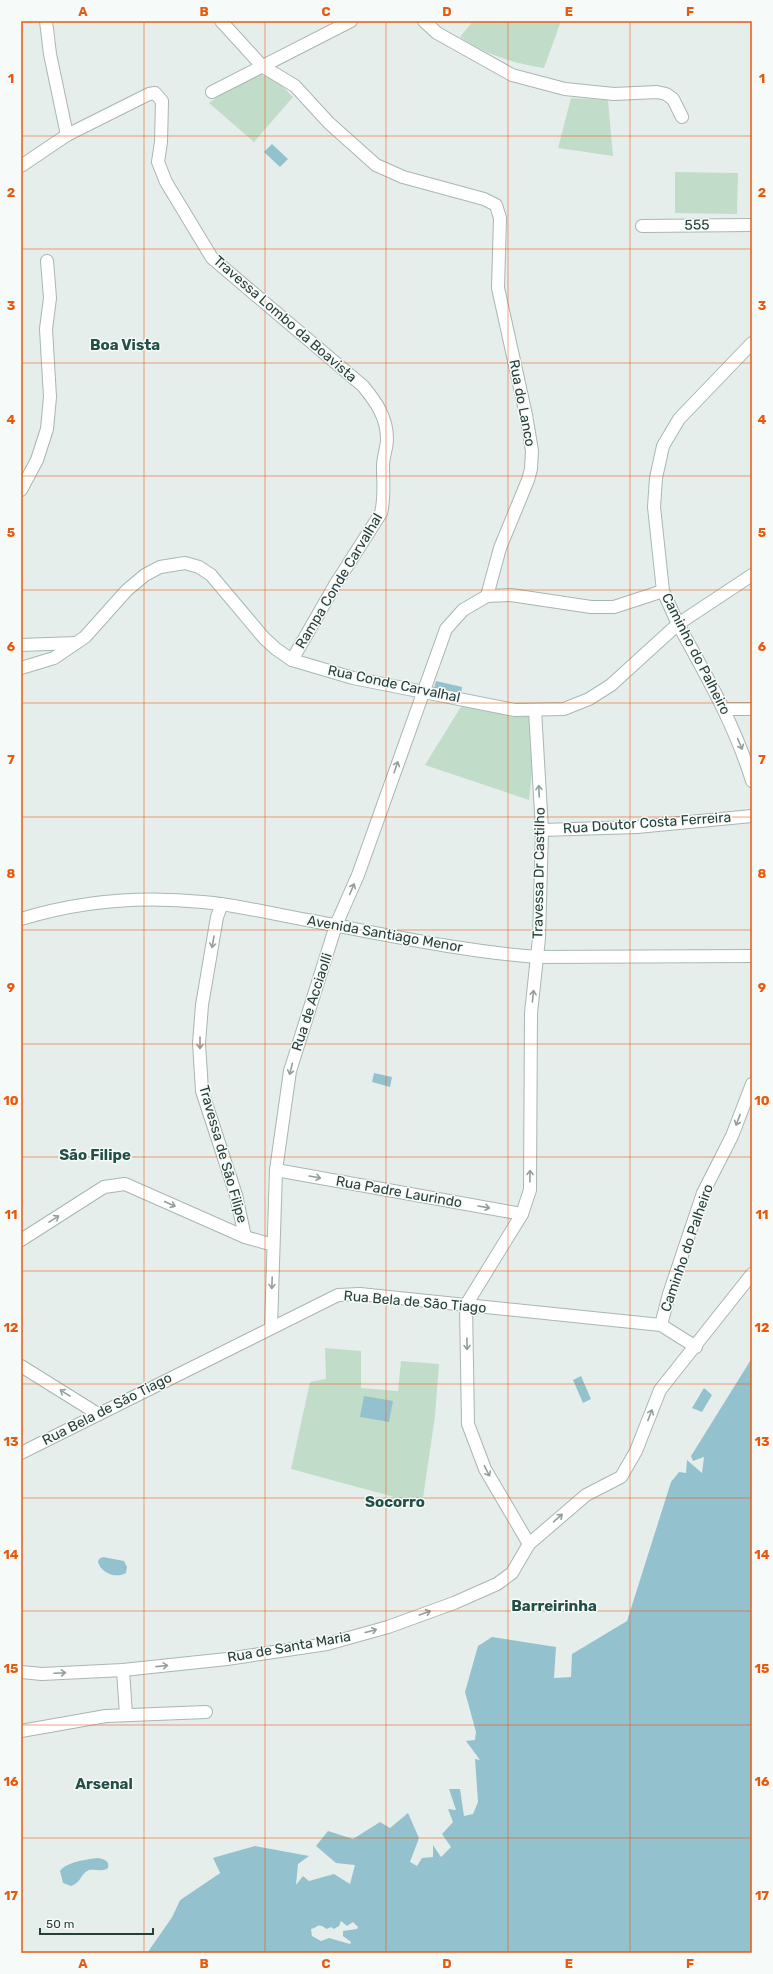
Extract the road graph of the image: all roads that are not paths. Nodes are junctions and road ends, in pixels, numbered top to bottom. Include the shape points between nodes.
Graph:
1 (46, 21) edge
2 (221, 21) edge
3 (351, 21) edge
4 (424, 21) edge
5 (262, 66) junction
6 (212, 92) dead end
7 (682, 117) dead end
8 (67, 135) junction
9 (21, 166) edge
10 (752, 225) edge
11 (642, 226) dead end
12 (47, 261) dead end
13 (750, 349) edge
14 (380, 407) joint
15 (21, 490) edge
16 (752, 575) edge
17 (663, 591) junction
18 (487, 596) junction
19 (678, 624) junction
20 (76, 643) junction
21 (21, 645) edge
22 (292, 660) junction
23 (21, 668) edge
24 (422, 692) junction
25 (725, 709) junction
26 (752, 709) edge
27 (535, 710) junction
28 (752, 781) edge
29 (752, 816) edge
30 (542, 830) junction
31 (222, 904) junction
32 (21, 919) edge
33 (336, 925) junction
34 (752, 956) edge
35 (537, 957) junction
36 (752, 1084) edge
37 (276, 1170) junction
38 (522, 1214) junction
39 (245, 1237) junction
40 (21, 1240) edge
41 (273, 1244) junction
42 (752, 1274) edge
43 (466, 1305) junction
44 (661, 1324) junction
45 (271, 1327) junction
46 (696, 1347) junction
47 (21, 1366) edge
48 (98, 1414) junction
49 (21, 1453) edge
50 (529, 1544) junction
51 (123, 1670) junction
52 (21, 1672) edge
53 (206, 1712) dead end
54 (126, 1714) junction
55 (21, 1731) edge

1 - 8 street via 50,54
2 - 5 street
3 - 5 street
4 - 7 street via 436,33 512,74 565,89 614,94 666,94 673,99
5 - 6 street
5 - 18 street, Rua do Lanco via 294,86 329,124 376,165 403,177 484,199 496,205 500,218 498,288 524,401 532,451 528,480 500,548
8 - 9 street
8 - 14 street, Travessa Lombo da Boavista via 149,94 155,93 159,96 162,102 162,119 158,162 166,182 212,258 363,386
10 - 11 street, 555
12 - 15 street via 50,298 46,329 50,397 47,428 37,460
13 - 17 street, Caminho do Palheiro via 679,419 663,446 656,478 654,507
14 - 22 street, Rampa Conde Carvalhal via 387,440 383,465 384,502 381,513 335,585
16 - 19 street, Rua Conde Carvalhal
17 - 18 street via 614,608 511,595
17 - 19 street, Caminho do Palheiro
18 - 24 street, Rua de Acciaolli via 462,610 446,629
19 - 25 street, Caminho do Palheiro
19 - 27 street, Rua Conde Carvalhal via 611,685 589,699 564,709
20 - 21 street
20 - 22 street, Rua Conde Carvalhal via 85,637 127,590 145,575 160,567 186,563 212,575 264,638
20 - 23 street, Rua Conde Carvalhal via 54,658
22 - 24 street, Rua Conde Carvalhal via 353,678
24 - 27 street, Rua Conde Carvalhal via 515,710
33 -> 24 street, Rua de Acciaolli via 358,875
25 - 26 street
25 -> 28 street, Caminho do Palheiro via 743,750
30 -> 27 street, Travessa Dr Castilho
29 - 30 street, Rua Doutor Costa Ferreira via 637,827
30 - 35 street, Travessa Dr Castilho
31 - 32 street, Avenida Santiago Menor via 132,900 93,903
31 - 33 street, Avenida Santiago Menor
31 -> 39 street, Travessa de São Filipe via 217,917 202,1004 199,1042 202,1091 236,1195
33 - 35 street, Avenida Santiago Menor via 452,946
33 -> 37 street, Rua de Acciaolli via 290,1071
34 - 35 street, Avenida Santiago Menor
38 -> 35 street, Travessa Dr Castilho via 530,1190 531,1013
36 -> 44 street, Caminho do Palheiro via 732,1136 703,1193
37 -> 38 street, Rua Padre Laurindo
37 - 41 street, Rua de Acciaolli
38 - 43 street, Travessa Dr Castilho
40 -> 39 street via 104,1187 125,1184
39 - 41 street
41 -> 45 street, Rua de Acciaolli
42 - 46 street, Rua de Santa Maria
43 - 44 street, Rua Bela de São Tiago
43 - 45 street, Rua Bela de São Tiago via 347,1294 332,1297
43 -> 50 street via 468,1424 485,1469
44 - 46 street, Rua Bela de São Tiago
45 - 48 street, Rua Bela de São Tiago
50 -> 46 street, Rua de Santa Maria via 586,1494 622,1477 636,1451 660,1390
48 -> 47 street
48 - 49 street, Rua Bela de São Tiago
51 -> 50 street, Rua de Santa Maria via 327,1644 388,1627 454,1603 496,1584 512,1573
52 -> 51 street, Rua de Santa Maria via 42,1674
51 - 54 street
53 - 54 street
54 - 55 street

